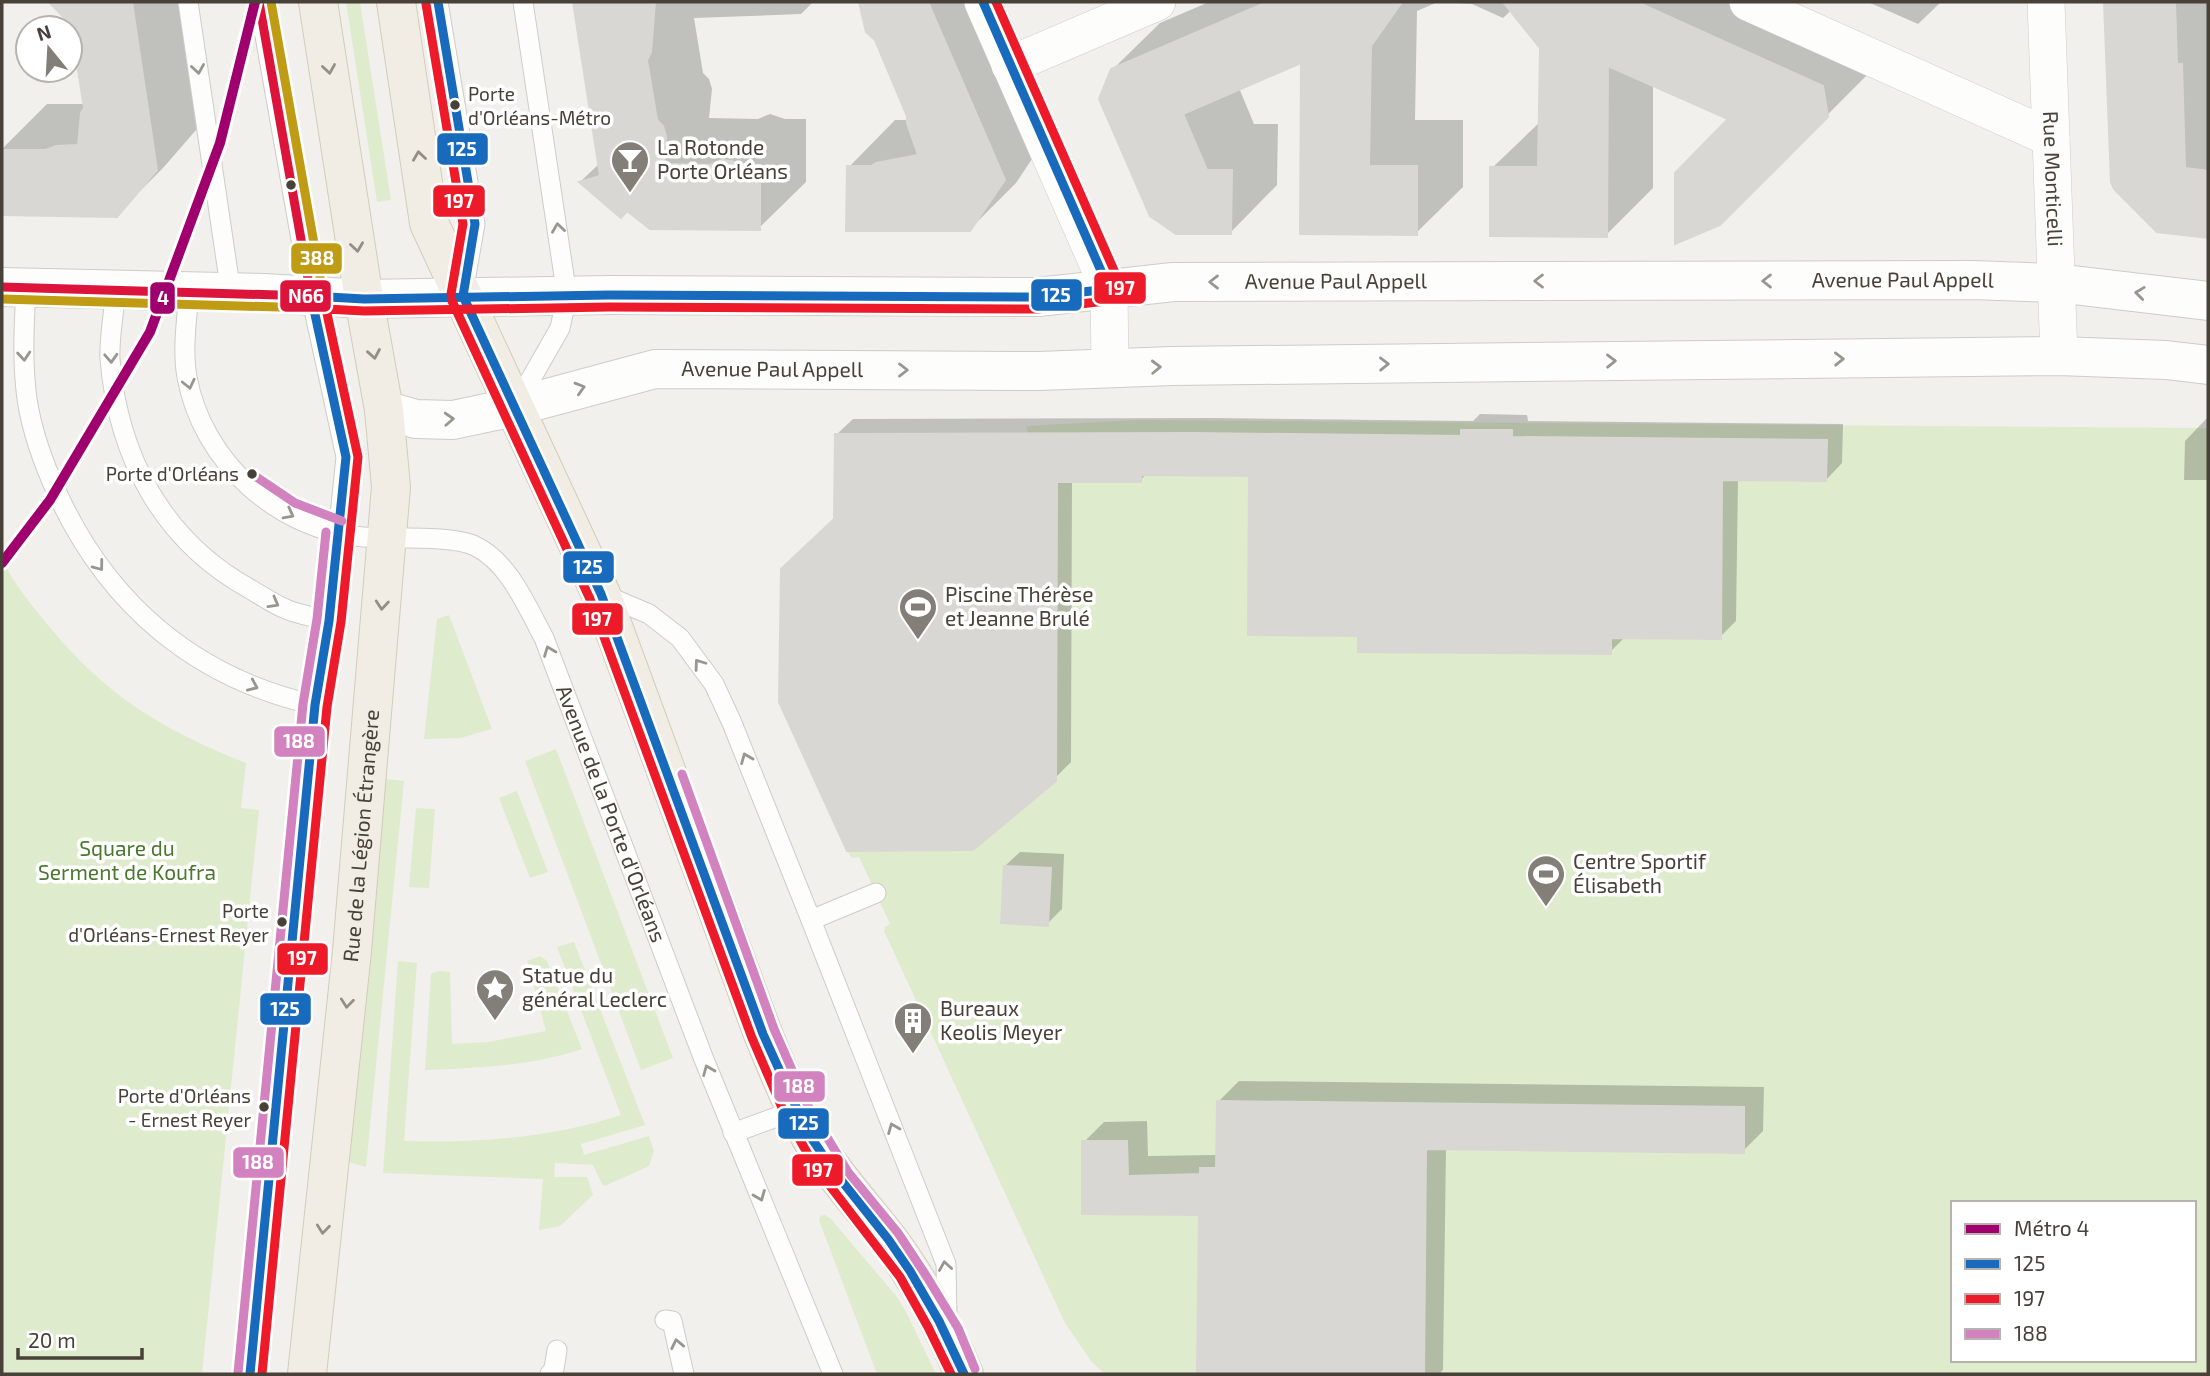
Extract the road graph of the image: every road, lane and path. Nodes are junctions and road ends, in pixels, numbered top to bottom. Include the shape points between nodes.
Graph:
1 (188, 2) edge
2 (259, 2) edge
3 (318, 2) edge
4 (396, 2) edge
5 (438, 2) edge
6 (523, 2) edge
7 (983, 2) edge
8 (1157, 2) edge
9 (1748, 2) edge
10 (2046, 2) edge
11 (1010, 65) junction
12 (2051, 138) junction
13 (2056, 283) junction
14 (14, 287) edge
15 (1109, 289) junction
16 (116, 290) junction
17 (189, 292) junction
18 (231, 293) junction
19 (311, 296) junction
20 (463, 296) junction
21 (567, 296) junction
22 (364, 299) junction
23 (2208, 301) edge
24 (2059, 356) junction
25 (2208, 365) edge
26 (1110, 368) junction
27 (514, 407) junction
28 (384, 410) junction
29 (338, 533) junction
30 (388, 537) junction
31 (601, 594) junction
32 (329, 621) junction
33 (315, 705) junction
34 (876, 892) dead end
35 (811, 920) junction
36 (796, 1110) junction
37 (733, 1133) junction
38 (665, 1320) dead end
39 (947, 1334) junction
40 (557, 1350) dead end
41 (250, 1374) edge
42 (307, 1374) edge
43 (550, 1374) edge
44 (684, 1374) edge
45 (833, 1374) edge
46 (964, 1374) edge

1 -> 18 lane
2 - 19 lane
3 -> 22 main road, Rue de la Légion Étrangère
20 -> 4 main road via 429,223
5 - 20 lane via 475,224
21 -> 6 lane
7 - 11 street
8 - 11 street
9 - 12 street
10 - 12 street, Rue Monticelli
11 - 15 street
12 - 13 street, Rue Monticelli
13 -> 15 street, Avenue Paul Appell via 1173,282
23 -> 13 street, Avenue Paul Appell
13 - 24 street, Rue Monticelli
14 - 16 street, Avenue Paul Appell
14 -> 33 lane via 27,400 44,464 73,527 99,567 161,633 196,657 277,696
15 - 21 street, Avenue Paul Appell via 1038,297
15 - 26 street
16 - 17 street, Avenue Paul Appell
16 -> 32 lane via 110,357 120,422 145,485 177,530 224,575 286,610
17 - 18 street, Avenue Paul Appell
17 -> 29 lane, Avenue de la Porte d'Orléans via 186,375 197,413 214,446 263,498 300,520
18 - 19 street, Avenue Paul Appell
19 - 22 street, Avenue Paul Appell
19 - 29 lane via 346,457
20 - 21 street, Avenue Paul Appell
20 - 22 street, Avenue Paul Appell
20 - 27 main road
21 - 27 lane via 560,328
22 -> 28 main road, Rue de la Légion Étrangère
24 - 25 street, Avenue Paul Appell
26 -> 24 street, Avenue Paul Appell
27 -> 26 street, Avenue Paul Appell via 655,369 1039,372
28 -> 27 street, Avenue Paul Appell via 416,419 453,420
27 - 31 main road
28 - 30 main road, Rue de la Légion Étrangère via 391,487
29 - 30 lane, Avenue de la Porte d'Orléans
29 - 32 lane
37 -> 30 lane, Avenue de la Porte d'Orléans via 544,638 528,608 508,576 474,546
30 -> 42 main road, Rue de la Légion Étrangère via 352,951
35 -> 31 lane via 714,684 680,638 649,614
31 - 36 main road via 763,1034
32 - 33 lane
33 - 41 lane
34 - 35 lane
39 -> 35 lane via 946,1265
36 - 37 lane
36 - 39 main road via 838,1179 889,1241
37 -> 45 lane, Avenue de la Porte d'Orléans
44 -> 38 lane via 672,1321
39 - 46 main road
40 - 43 lane

